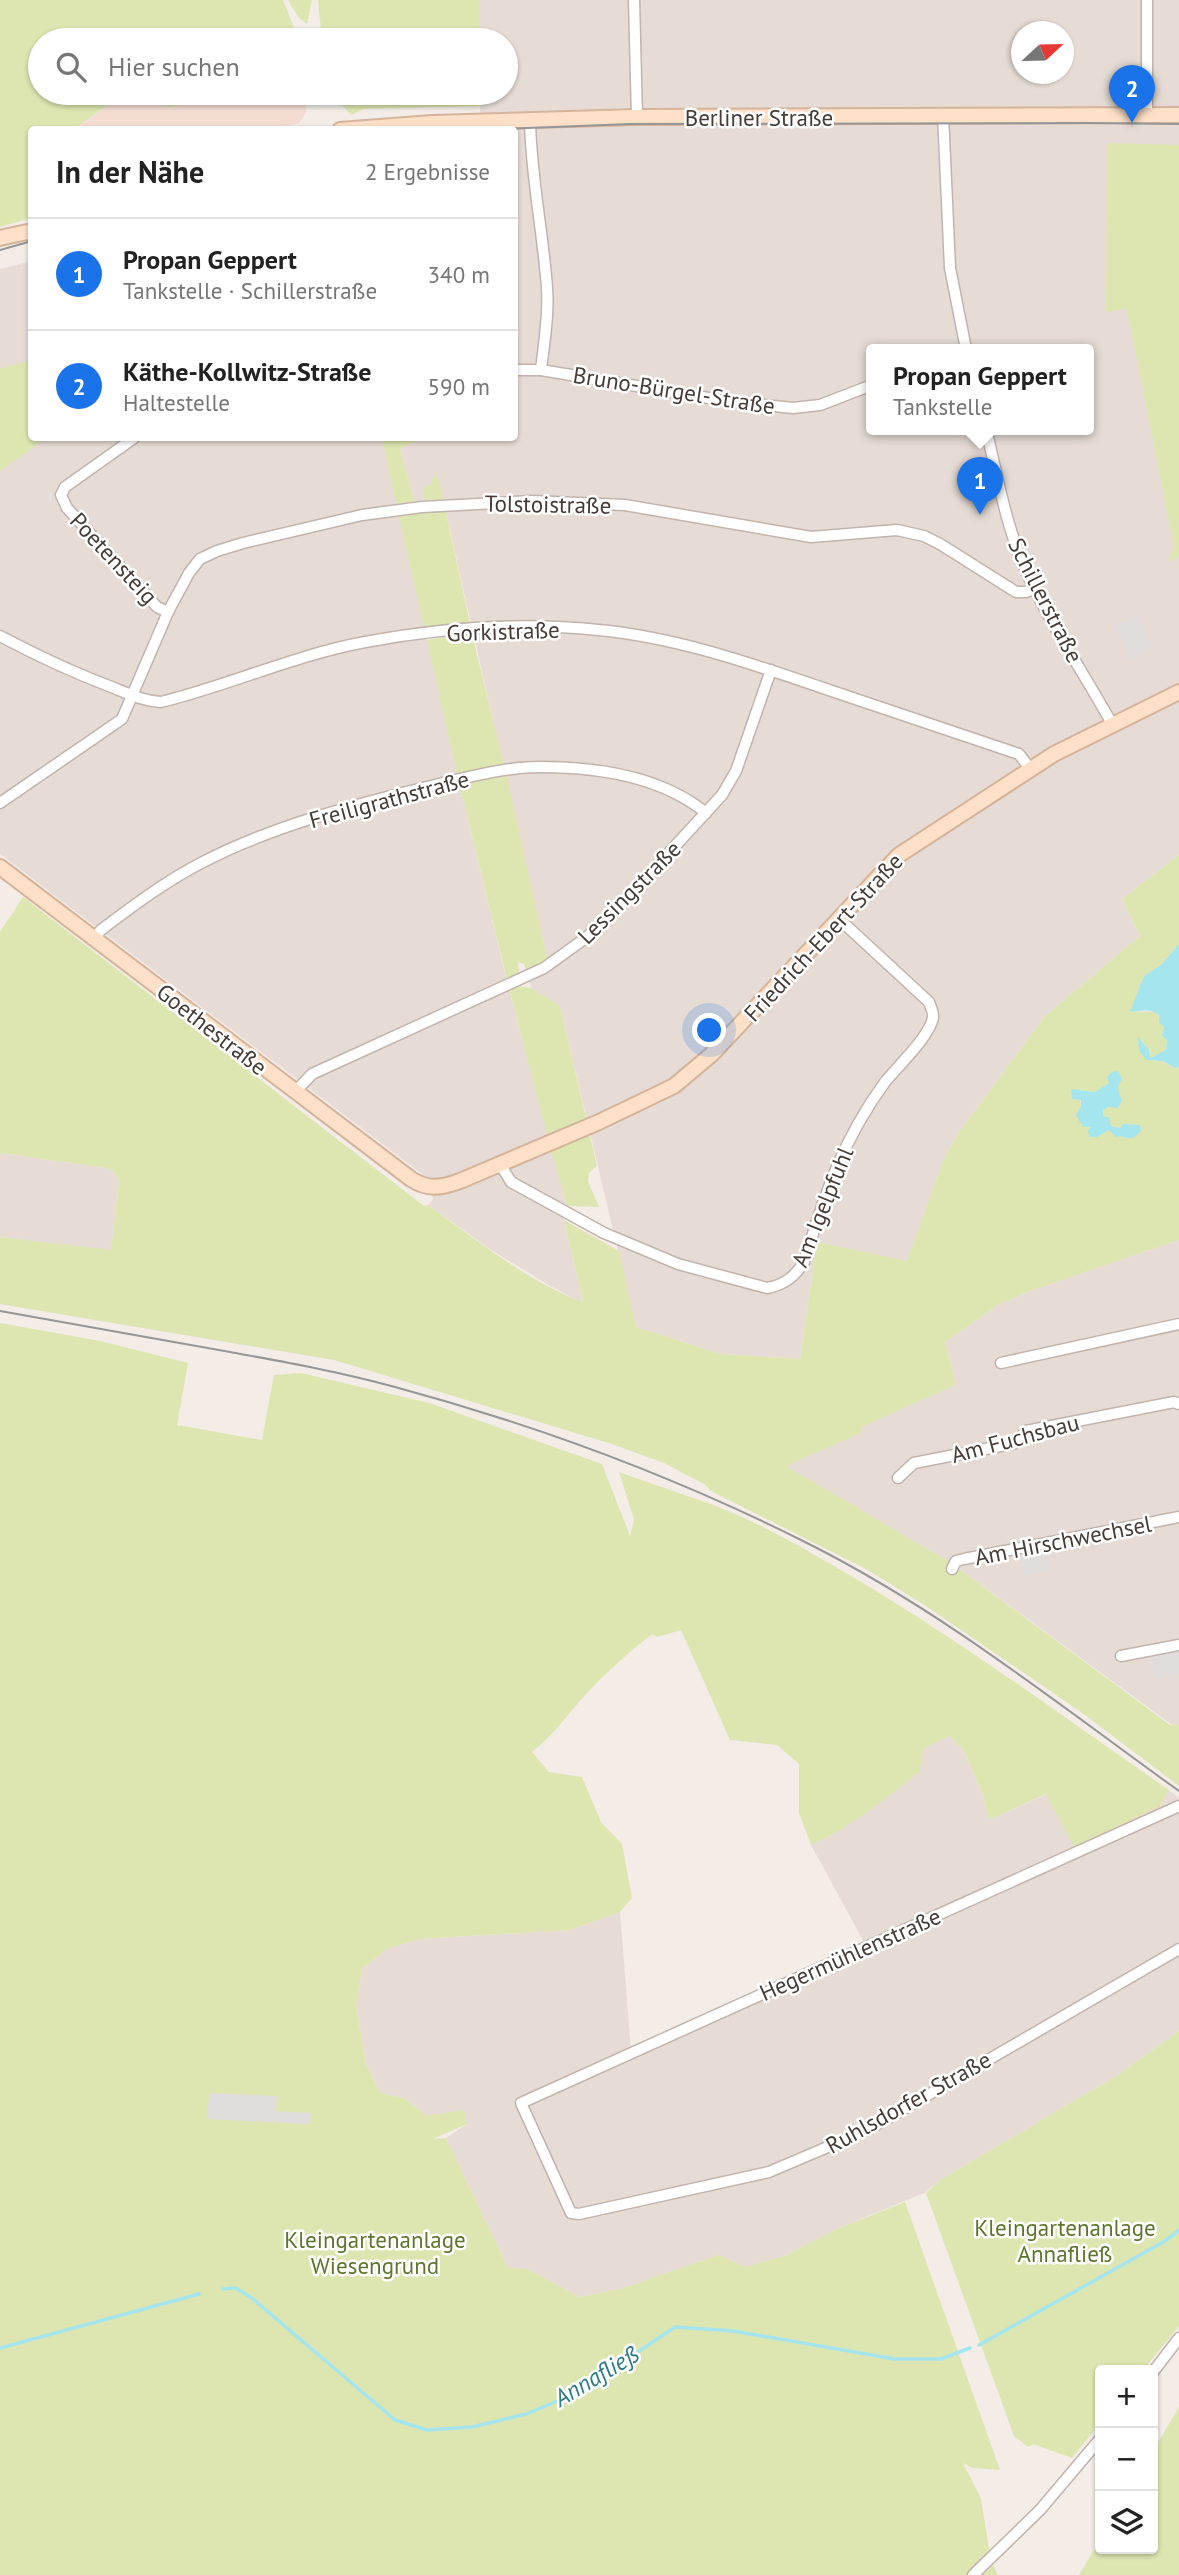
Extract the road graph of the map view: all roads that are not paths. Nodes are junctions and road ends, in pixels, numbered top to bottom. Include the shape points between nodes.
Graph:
1 (634, 0) edge
2 (1147, 0) edge
3 (943, 114) junction
4 (1147, 114) junction
5 (1179, 115) edge
6 (637, 117) junction
7 (530, 121) junction
8 (393, 126) edge
9 (28, 232) edge
10 (0, 239) edge
11 (965, 344) edge
12 (518, 370) edge
13 (541, 370) junction
14 (866, 388) edge
15 (987, 435) edge
16 (130, 441) edge
17 (1035, 588) junction
18 (167, 612) junction
19 (0, 636) edge
20 (771, 670) junction
21 (1179, 692) edge
22 (133, 696) junction
23 (1112, 724) junction
24 (1031, 769) junction
25 (0, 803) edge
26 (706, 813) junction
27 (0, 867) edge
28 (838, 918) junction
29 (94, 938) junction
30 (295, 1092) junction
31 (500, 1164) junction
32 (427, 1187) joint
33 (1179, 1324) edge
34 (1001, 1363) dead end
35 (1179, 1404) edge
36 (898, 1478) dead end
37 (1179, 1517) edge
38 (952, 1569) dead end
39 (1179, 1645) edge
40 (1121, 1656) dead end
41 (1179, 1806) edge
42 (1179, 1949) edge
43 (522, 2103) joint
44 (1179, 2338) edge
45 (1158, 2365) edge
46 (1095, 2445) edge
47 (973, 2575) edge

1 - 6 street
2 - 4 street
3 - 4 street, Berliner Straße
3 - 6 street, Berliner Straße
3 - 11 street via 950,268
4 - 5 street, Berliner Straße
6 - 7 street, Berliner Straße
7 - 8 street, Berliner Straße
7 - 13 street via 548,289
9 - 10 street
12 - 13 street, Bruno-Bürgel-Straße
13 - 14 street, Bruno-Bürgel-Straße via 793,408 820,405
15 - 17 street, Schillerstraße via 1009,524
16 - 18 street, Poetensteig via 65,487 62,501 157,607
17 - 18 street, Tolstoistraße via 1016,592 912,532 811,537 625,505 490,502 362,515 217,551 194,565
17 - 23 street, Schillerstraße
18 - 22 street, Tolstoistraße
19 - 22 street, Gorkistraße via 49,662
20 - 22 street, Gorkistraße via 645,636 507,627 362,643 168,700 145,701
20 - 24 street, Gorkistraße via 1020,754
20 - 26 street, Lessingstraße via 736,771
21 - 23 street, Friedrich-Ebert-Straße
22 - 25 street via 112,728
23 - 24 street, Friedrich-Ebert-Straße
24 - 28 street, Friedrich-Ebert-Straße via 899,855
26 - 29 street, Freiligrathstraße via 650,782 603,771 538,767 482,774 318,817 228,851 159,887
26 - 30 street, Lessingstraße via 619,907 544,968 312,1074
27 - 29 street, Goethestraße
28 - 31 street, Friedrich-Ebert-Straße via 688,1076 659,1095
28 - 31 street, Am Igelpfuhl via 929,1002 934,1014 930,1027 859,1121 834,1169 796,1275 767,1288 678,1264 589,1226 511,1182
29 - 30 street, Goethestraße
30 - 32 street, Goethestraße
31 - 32 street, Friedrich-Ebert-Straße via 448,1186
33 - 34 street
35 - 36 street, Am Fuchsbau via 1026,1432 1016,1443 914,1464
37 - 38 street, Am Hirschwechsel via 964,1559 956,1561
39 - 40 street
41 - 43 street, Hegermühlenstraße
42 - 43 street, Ruhlsdorfer Straße via 871,2128 769,2172 571,2213
44 - 45 street
46 - 47 street via 1040,2510

